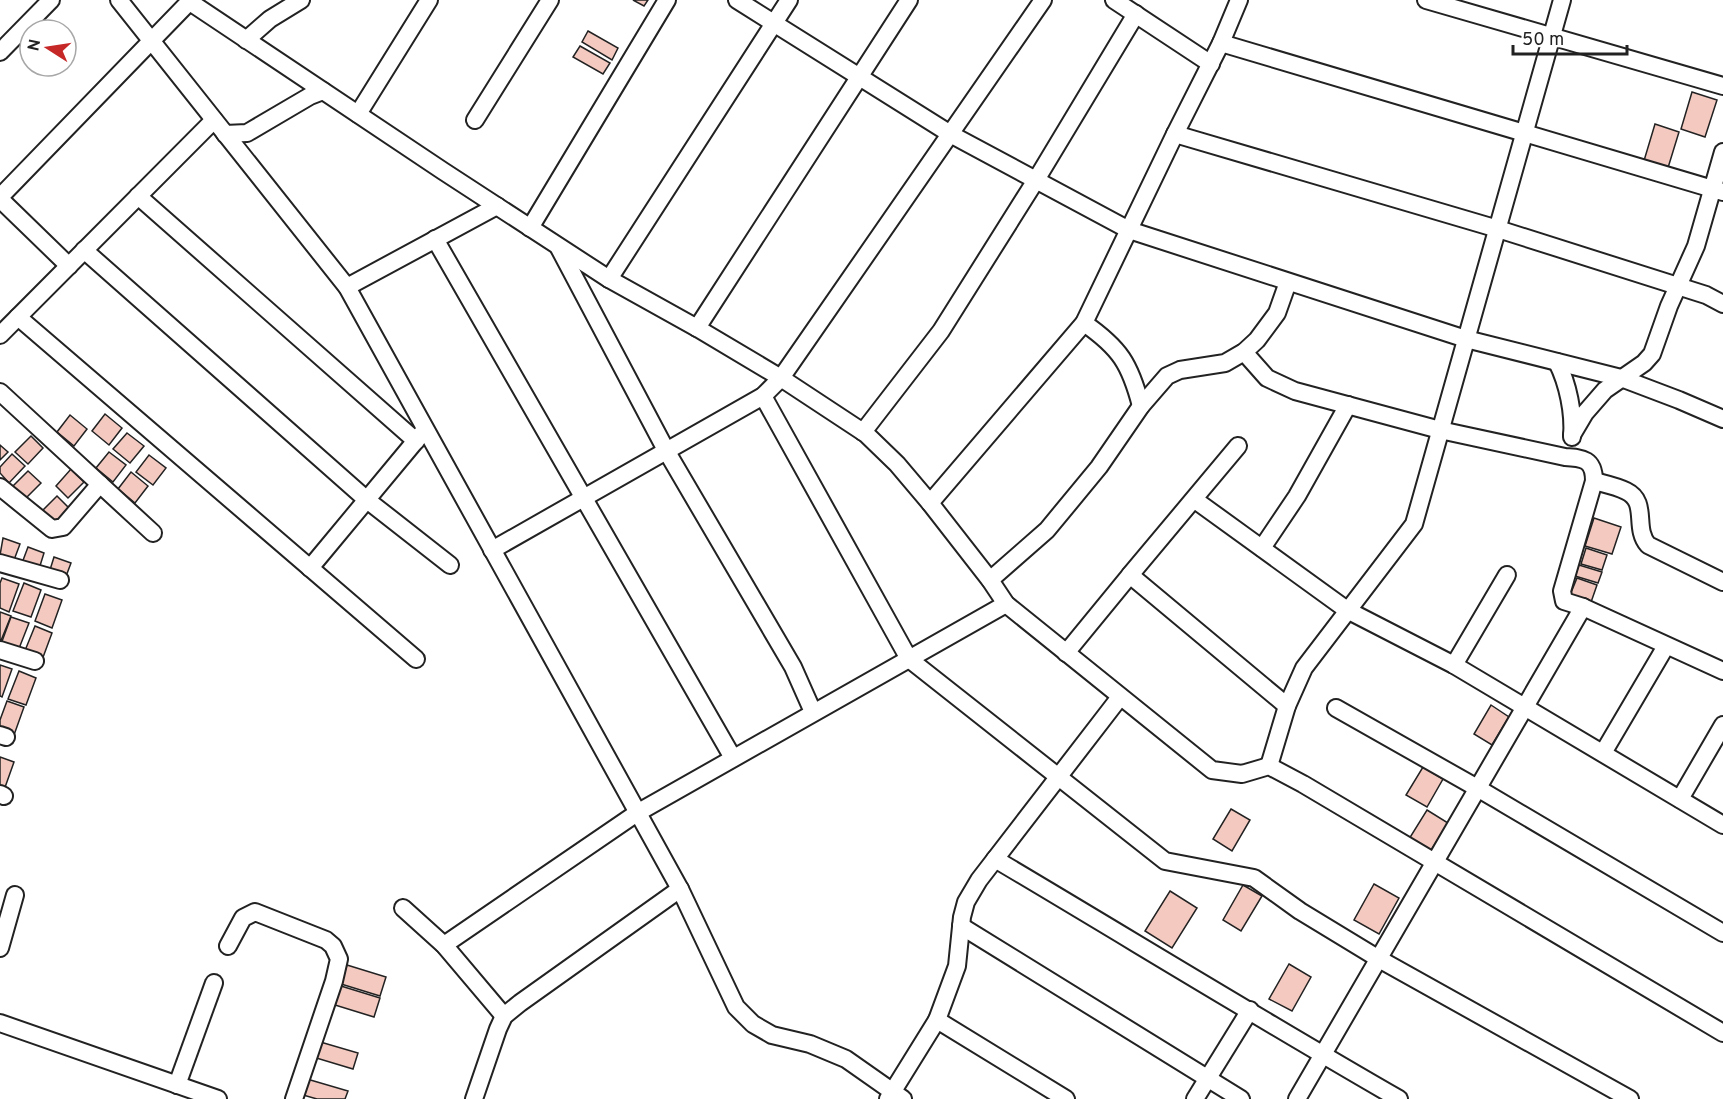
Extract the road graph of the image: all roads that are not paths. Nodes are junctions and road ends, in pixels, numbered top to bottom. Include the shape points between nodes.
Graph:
1 (51, 0) edge
2 (119, 0) edge
3 (301, 0) edge
4 (429, 0) edge
5 (549, 0) edge
6 (667, 0) edge
7 (737, 0) edge
8 (789, 0) edge
9 (909, 0) edge
10 (1043, 0) edge
11 (1114, 0) edge
12 (1239, 0) edge
13 (1426, 0) edge
14 (1562, 0) edge
15 (190, 1) edge
16 (1136, 14) junction
17 (774, 23) junction
18 (1551, 38) junction
19 (246, 40) junction
20 (152, 42) junction
21 (1221, 43) junction
22 (0, 52) edge
23 (1211, 64) junction
24 (860, 78) junction
25 (1723, 86) edge
26 (323, 91) junction
27 (358, 114) junction
28 (214, 120) junction
29 (475, 120) dead end
30 (225, 134) junction
31 (1175, 134) junction
32 (1524, 134) junction
33 (951, 135) junction
34 (1723, 152) edge
35 (1036, 180) junction
36 (1718, 191) edge
37 (138, 196) junction
38 (0, 198) edge
39 (497, 206) junction
40 (530, 228) junction
41 (1497, 229) junction
42 (1129, 230) junction
43 (435, 239) junction
44 (558, 245) junction
45 (84, 250) junction
46 (69, 266) junction
47 (609, 279) junction
48 (1288, 282) junction
49 (1678, 286) junction
50 (347, 287) junction
51 (1723, 303) edge
52 (18, 317) junction
53 (1084, 323) junction
54 (697, 328) junction
55 (0, 334) edge
56 (1466, 339) junction
57 (1244, 352) junction
58 (1557, 362) junction
59 (781, 378) junction
60 (1621, 378) junction
61 (0, 392) edge
62 (763, 396) junction
63 (1348, 405) junction
64 (1141, 406) junction
65 (1723, 419) edge
66 (1440, 430) junction
67 (863, 432) junction
68 (421, 435) junction
69 (1572, 435) junction
70 (1238, 446) dead end
71 (667, 452) junction
72 (1565, 457) junction
73 (1594, 481) junction
74 (100, 484) junction
75 (0, 487) edge
76 (583, 498) junction
77 (367, 500) junction
78 (1195, 500) junction
79 (930, 503) junction
80 (153, 533) dead end
81 (1262, 549) junction
82 (492, 550) junction
83 (0, 563) edge
84 (450, 565) dead end
85 (310, 568) junction
86 (1130, 575) junction
87 (1507, 575) dead end
88 (60, 580) dead end
89 (990, 580) junction
90 (1723, 582) edge
91 (1006, 604) junction
92 (1583, 607) junction
93 (1347, 610) junction
94 (1666, 646) junction
95 (0, 650) edge
96 (1066, 653) junction
97 (416, 659) dead end
98 (909, 659) junction
99 (35, 662) dead end
100 (1454, 664) junction
101 (1723, 671) edge
102 (1120, 698) junction
103 (1287, 706) junction
104 (1336, 708) dead end
105 (1526, 708) junction
106 (813, 712) junction
107 (1723, 725) edge
108 (1603, 753) junction
109 (733, 758) junction
110 (1269, 766) junction
111 (1058, 776) junction
112 (1479, 789) junction
113 (1680, 800) junction
114 (637, 813) junction
115 (1723, 825) edge
116 (995, 859) junction
117 (1436, 862) junction
118 (680, 889) junction
119 (15, 895) dead end
120 (404, 908) dead end
121 (961, 926) junction
122 (1723, 933) edge
123 (444, 945) junction
124 (228, 946) dead end
125 (0, 948) edge
126 (1379, 959) junction
127 (214, 983) dead end
128 (1250, 1010) junction
129 (504, 1016) junction
130 (937, 1020) junction
131 (0, 1023) edge
132 (1723, 1033) edge
133 (1323, 1055) junction
134 (1207, 1078) junction
135 (177, 1085) junction
136 (895, 1097) edge
137 (218, 1099) edge
138 (294, 1099) edge
139 (474, 1099) edge
140 (1066, 1099) edge
141 (1195, 1099) edge
142 (1241, 1099) edge
143 (1297, 1099) edge
144 (1399, 1099) edge
145 (1630, 1099) edge

1 - 22 street
2 - 20 street
3 - 19 street
4 - 27 street
5 - 29 street
6 - 40 street
7 - 17 street
8 - 17 street
9 - 24 street
10 - 33 street
11 - 16 street
12 - 21 street
13 - 18 street
14 - 18 street
15 - 19 street
15 - 20 street
16 - 23 street
16 - 35 street
17 - 24 street
17 - 47 street
18 - 25 street
18 - 32 street
19 - 26 street
20 - 28 street
20 - 38 street
21 - 23 street
21 - 32 street
23 - 31 street
24 - 33 street
24 - 54 street
26 - 27 street
26 - 30 street via 247,133
27 - 39 street
28 - 30 street
28 - 37 street
30 - 50 street
31 - 41 street
31 - 42 street
32 - 36 street
32 - 41 street
33 - 35 street
33 - 59 street
34 - 36 street
35 - 42 street
35 - 67 street via 941,331
36 - 49 street
37 - 45 street
37 - 68 street
38 - 46 street
39 - 40 street
39 - 43 street
40 - 44 street
41 - 49 street
41 - 56 street
42 - 48 street
42 - 53 street
43 - 50 street
43 - 76 street
44 - 47 street
44 - 71 street
45 - 46 street
45 - 77 street
46 - 52 street
47 - 54 street
48 - 56 street
48 - 57 street via 1277,313
49 - 51 street
49 - 60 street via 1652,354
50 - 68 street
52 - 55 street
52 - 85 street
53 - 64 street via 1104,337 1125,360
53 - 79 street
54 - 59 street
56 - 58 street
56 - 66 street
57 - 63 street via 1267,378 1295,391
57 - 64 street via 1225,363 1180,370 1167,376
58 - 60 street
58 - 69 street via 1564,377
59 - 62 street
59 - 67 street
60 - 65 street
60 - 69 street via 1585,413
61 - 74 street
62 - 71 street
62 - 98 street
63 - 66 street
63 - 81 street
64 - 89 street via 1099,467 1047,530
66 - 72 street
66 - 93 street via 1414,524
67 - 79 street
68 - 77 street
68 - 82 street
69 - 72 street
70 - 78 street
71 - 76 street
71 - 106 street via 793,667
72 - 73 street via 1583,458 1594,471
73 - 90 street via 1627,491 1636,498 1642,538 1648,545
73 - 92 street via 1562,597
74 - 75 street via 63,527 52,529
74 - 80 street
76 - 82 street
76 - 109 street
77 - 84 street
77 - 85 street
78 - 81 street
78 - 86 street
79 - 89 street
81 - 93 street
82 - 114 street
83 - 88 street
85 - 97 street
86 - 96 street
86 - 103 street
87 - 100 street
89 - 91 street
91 - 96 street
91 - 98 street
92 - 94 street
92 - 105 street
93 - 100 street
93 - 103 street via 1304,668
94 - 101 street
94 - 108 street
95 - 99 street
96 - 102 street
98 - 106 street
98 - 111 street
100 - 105 street
102 - 110 street via 1212,770 1242,774
102 - 111 street
103 - 110 street
104 - 112 street
105 - 108 street
105 - 112 street
106 - 109 street
107 - 113 street
108 - 113 street
109 - 114 street
110 - 117 street
111 - 116 street
111 - 126 street via 1165,861 1254,878
112 - 117 street
112 - 122 street
113 - 115 street
114 - 118 street
114 - 123 street
116 - 121 street via 966,902
116 - 128 street
117 - 126 street
117 - 132 street
118 - 129 street
118 - 136 street via 736,1007 753,1024 772,1035 839,1055
119 - 125 street
120 - 123 street
121 - 130 street via 957,966
121 - 134 street
123 - 129 street
124 - 138 street via 243,918 255,912 326,940 339,959
126 - 133 street
126 - 145 street
127 - 135 street
128 - 133 street
128 - 134 street
129 - 139 street
130 - 136 street
130 - 140 street
131 - 135 street
133 - 143 street
133 - 144 street
134 - 141 street
134 - 142 street
135 - 137 street

